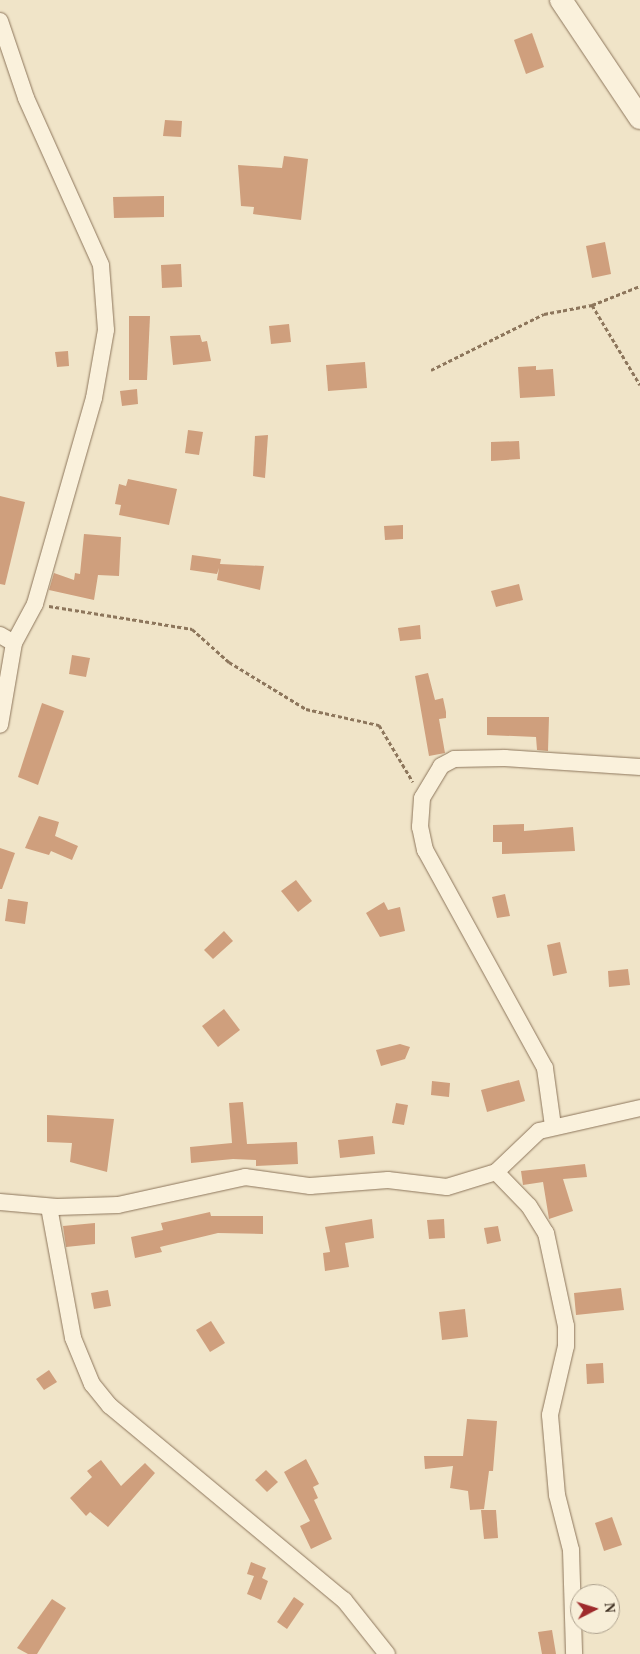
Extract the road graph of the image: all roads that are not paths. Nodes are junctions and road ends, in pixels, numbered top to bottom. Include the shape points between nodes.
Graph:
1 (561, 0) edge
2 (0, 20) edge
3 (640, 118) edge
4 (7, 639) edge
5 (0, 725) edge
6 (640, 767) edge
7 (640, 1108) edge
8 (553, 1126) junction
9 (496, 1172) junction
10 (0, 1202) edge
11 (49, 1206) junction
12 (388, 1654) edge
13 (574, 1654) edge

1 - 3 street
2 - 4 street via 26,98 98,257 106,330 94,398 35,604
4 - 5 street
6 - 8 street via 505,758 454,760 441,766 422,798 420,826 425,850 544,1068
7 - 8 street
8 - 9 street via 528,1138
9 - 11 street via 470,1183 431,1188 388,1180 310,1186 244,1177 118,1205
9 - 13 street via 529,1206 546,1233 566,1326 566,1346 550,1415 557,1495 571,1550
10 - 11 street
11 - 12 street via 73,1338 92,1384 110,1406 344,1600

